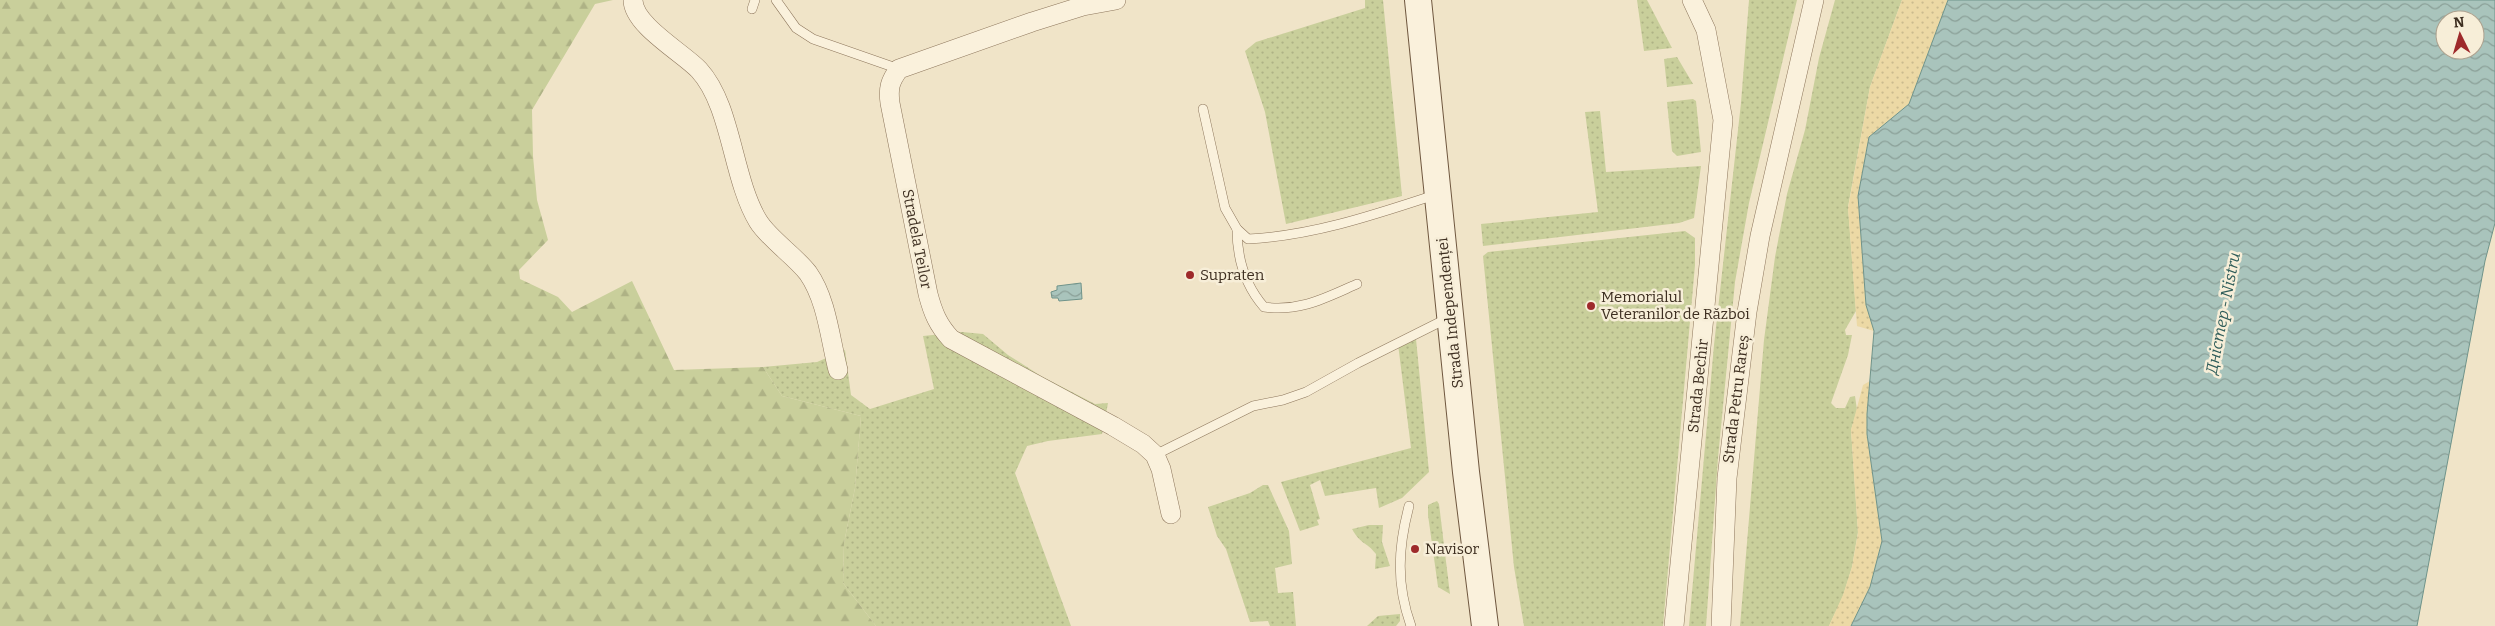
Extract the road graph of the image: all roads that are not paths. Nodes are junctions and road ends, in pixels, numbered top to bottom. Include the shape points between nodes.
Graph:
1 (633, 0) edge
2 (776, 0) edge
3 (1116, 0) edge
4 (1418, 0) edge
5 (1692, 0) edge
6 (1814, 0) edge
7 (899, 69) junction
8 (1203, 109) dead end
9 (1438, 194) junction
10 (1237, 229) junction
11 (1357, 284) dead end
12 (1451, 317) junction
13 (838, 370) dead end
14 (1155, 455) junction
15 (1409, 506) dead end
16 (1171, 514) dead end
17 (1411, 626) edge
18 (1485, 626) edge
19 (1674, 626) edge
20 (1721, 626) edge

1 - 13 street via 642,20 699,70 710,87 724,116 736,166 759,222 809,274 820,295
2 - 7 lane via 796,28 812,40
3 - 7 street via 1083,6 1032,22
4 - 9 main road, Strada Independenței
5 - 19 street, Strada Bechir via 1706,30 1723,120
6 - 20 street, Strada Petru Rareș via 1760,236 1746,312 1727,478
7 - 14 street, Stradela Teilor via 888,90 890,103 928,294 939,326 951,339 1114,426
8 - 10 lane via 1225,208
9 - 10 lane via 1282,238 1248,240
9 - 12 main road, Strada Independenței
10 - 11 lane via 1237,256 1256,298 1264,307 1283,309 1316,302
12 - 14 lane via 1306,392 1253,406
12 - 18 main road, Strada Independenței
14 - 16 street
15 - 17 lane via 1398,566 1405,611

